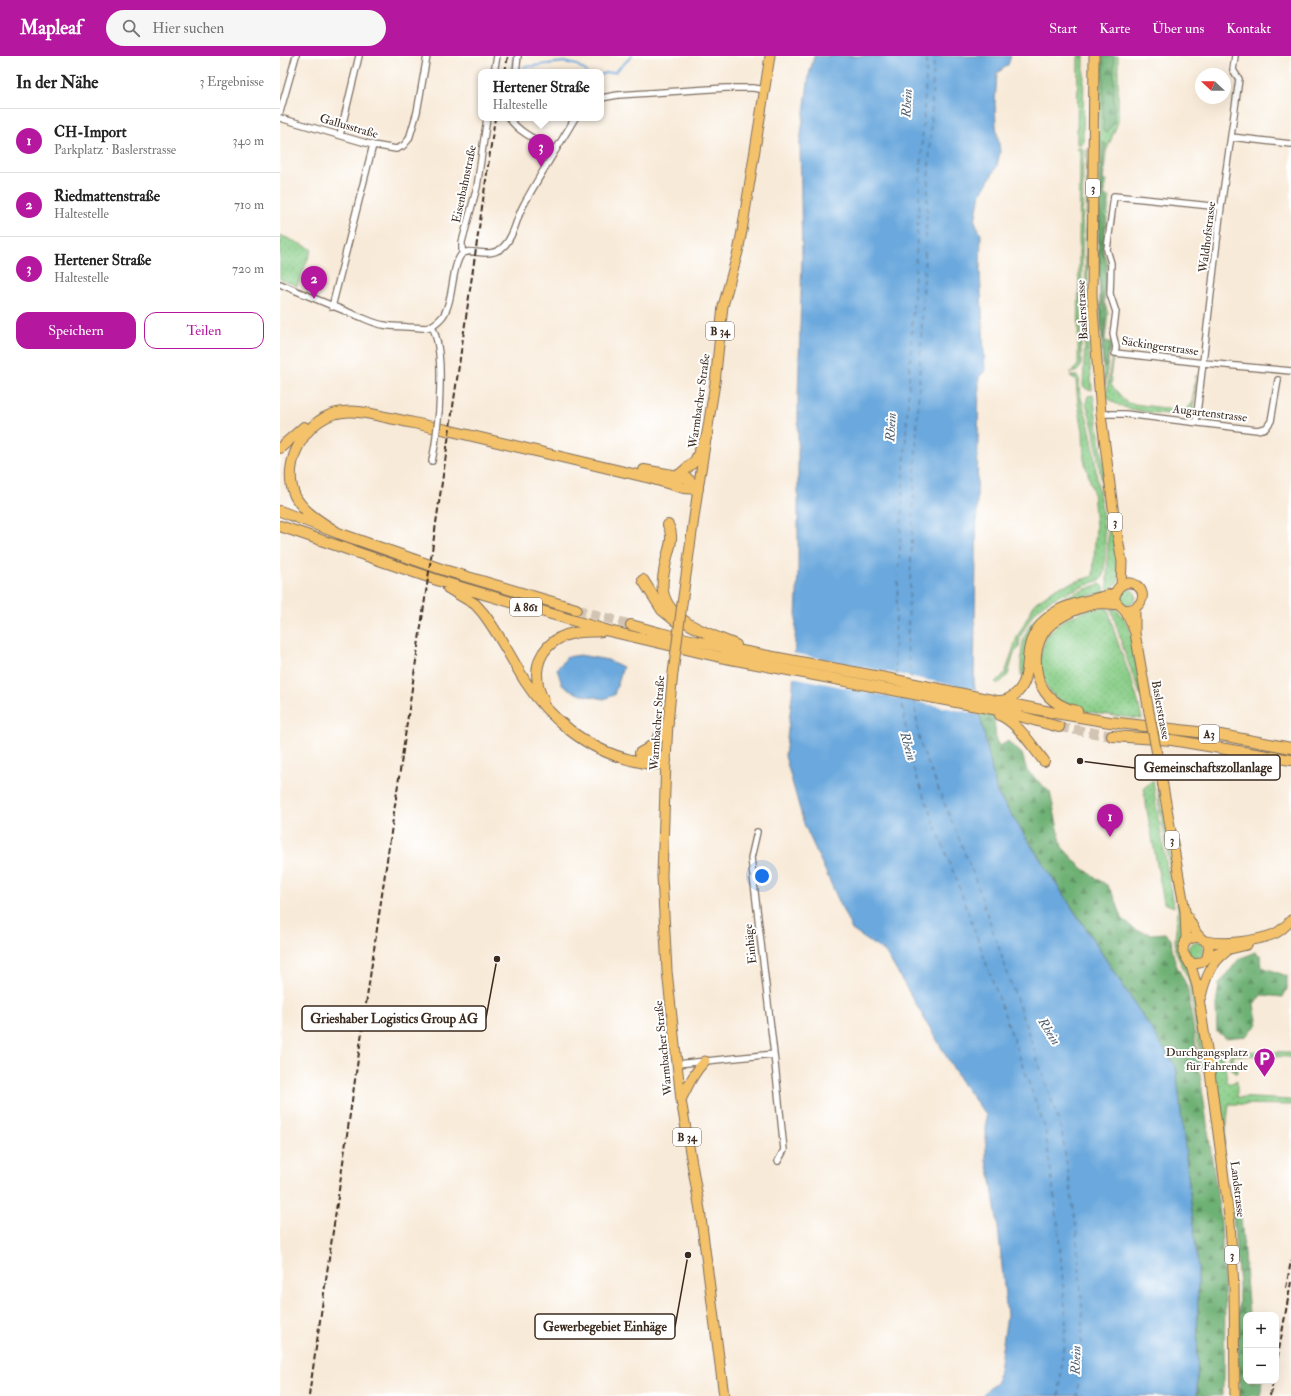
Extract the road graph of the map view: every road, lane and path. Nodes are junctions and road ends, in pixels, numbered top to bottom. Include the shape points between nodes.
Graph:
1 (296, 56) edge
2 (359, 56) edge
3 (427, 56) edge
4 (496, 56) edge
5 (518, 56) edge
6 (770, 56) edge
7 (1094, 56) edge
8 (1235, 56) edge
9 (494, 69) edge
10 (516, 69) edge
11 (766, 90) junction
12 (604, 98) edge
13 (280, 112) edge
14 (280, 118) edge
15 (487, 121) edge
16 (512, 121) edge
17 (573, 121) edge
18 (340, 135) junction
19 (1231, 137) junction
20 (1291, 144) edge
21 (373, 145) junction
22 (556, 150) junction
23 (1221, 207) junction
24 (464, 253) junction
25 (280, 284) edge
26 (332, 307) junction
27 (432, 326) junction
28 (1204, 363) junction
29 (1291, 372) edge
30 (1278, 380) dead end
31 (1101, 414) junction
32 (1196, 422) junction
33 (708, 433) junction
34 (280, 448) edge
35 (432, 461) dead end
36 (678, 476) junction
37 (698, 489) junction
38 (280, 511) edge
39 (668, 525) dead end
40 (280, 526) edge
41 (338, 533) junction
42 (1122, 562) junction
43 (644, 580) dead end
44 (443, 582) junction
45 (1134, 584) junction
46 (1118, 589) junction
47 (1120, 607) junction
48 (576, 609) tunnel mouth
49 (1134, 609) junction
50 (631, 624) tunnel mouth
51 (674, 629) dead end
52 (609, 631) junction
53 (1135, 633) junction
54 (700, 641) junction
55 (731, 649) junction
56 (759, 654) junction
57 (780, 663) junction
58 (891, 679) joint
59 (891, 690) joint
60 (998, 709) junction
61 (668, 723) junction
62 (1140, 725) junction
63 (1059, 727) tunnel mouth
64 (1112, 736) tunnel mouth
65 (1291, 748) edge
66 (640, 753) junction
67 (666, 761) junction
68 (1044, 761) dead end
69 (1288, 761) edge
70 (757, 832) dead end
71 (1291, 920) edge
72 (1188, 925) junction
73 (1291, 930) edge
74 (1204, 940) junction
75 (1185, 943) junction
76 (1228, 950) junction
77 (1205, 960) junction
78 (1188, 961) junction
79 (1197, 986) junction
80 (1199, 1004) junction
81 (774, 1054) junction
82 (705, 1061) junction
83 (677, 1064) junction
84 (681, 1100) junction
85 (778, 1161) dead end
86 (724, 1396) edge
87 (1235, 1396) edge

1 - 13 street
2 - 18 street
3 - 21 street, Gallusstraße via 417,112 409,139 396,149
4 - 9 street
5 - 10 street
6 - 11 main road, Warmbacher Straße / B 34
7 - 31 main road, Baslerstrasse / 3 via 1092,296
8 - 19 street, Waldhofstrasse via 1233,70 1239,79
11 - 12 street via 726,88
11 - 33 main road, Warmbacher Straße / B 34 via 740,238 723,306
14 - 18 street, Gallusstraße
15 - 24 street, Eisenbahnstraße via 476,187 462,242
16 - 22 street via 515,127
17 - 22 street
18 - 21 street, Gallusstraße
19 - 20 street
19 - 23 street, Waldhofstrasse
21 - 26 street
22 - 24 street via 522,208 511,236 505,244 491,253
23 - 28 street, Waldhofstrasse
23 - 28 street, Säckingerstrasse via 1114,196 1107,250 1111,263 1110,294 1116,312 1113,334 1115,352
24 - 27 street via 457,264 448,306 444,315
25 - 26 street
26 - 27 street via 383,325 417,328
27 - 35 street, bridge via 436,336 440,370 439,411
28 - 29 street
28 - 32 street, Waldhofstrasse
30 - 32 street, Augartenstrasse via 1271,421 1266,428 1257,430
31 - 32 street, Augartenstrasse
31 - 42 main road, Baslerstrasse / 3
33 - 36 highway via 694,461
33 - 37 main road, Warmbacher Straße / B 34
34 - 36 highway via 313,419 329,410 346,406 366,408
36 - 37 highway via 687,478
37 - 41 highway via 684,488 406,421 364,412 343,412 328,415 303,435 294,453 290,472 292,488 300,504 315,518
37 - 61 main road, Warmbacher Straße / B 34, bridge
38 - 41 highway, A 861
39 - 56 highway via 672,535 662,582 668,604 674,613 700,629
40 - 44 highway, A 861
41 - 48 highway, A 861
42 - 45 main road, Baslerstrasse / 3
42 - 46 main road, Baslerstrasse / 3
43 - 55 highway via 657,604 670,617
44 - 52 highway, A 861
44 - 67 highway via 450,591 474,604 483,613 526,682 551,713 569,730 601,750 622,758 653,765
45 - 46 main road via 1125,583
45 - 49 main road via 1142,594 1141,602
46 - 47 main road via 1116,601
46 - 60 highway via 1104,597 1061,608 1046,620 1030,643 1024,684 1011,697 1001,701
47 - 49 main road
47 - 53 main road, Baslerstrasse / 3
47 - 62 highway via 1101,603 1077,609 1053,623 1038,642 1036,672 1045,692 1061,706
49 - 53 main road, Baslerstrasse / 3
50 - 54 highway, A 861
51 - 54 highway
52 - 57 highway, A 861 via 706,654
52 - 66 highway via 574,633 550,644 542,654 537,682 541,696 550,708 580,733 616,752
53 - 72 main road, Baslerstrasse / 3, bridge
54 - 55 highway, A 861
55 - 56 highway, A 861
56 - 57 highway, A 861
57 - 58 highway, A 861
57 - 59 highway, A 861
58 - 60 highway, A3
59 - 60 highway, A3
60 - 62 highway, A3
60 - 63 highway, A3
60 - 68 highway via 1015,724
61 - 66 highway via 655,743
61 - 67 main road, Warmbacher Straße / B 34
62 - 65 highway, A3 via 1215,734
64 - 69 highway, A3 via 1172,740
66 - 67 highway via 660,756
67 - 83 main road, Warmbacher Straße / B 34 via 662,876 667,971
70 - 81 street, Einhäge via 751,858
71 - 74 main road via 1277,932 1258,938 1217,943
72 - 74 main road
72 - 75 main road, Baslerstrasse / 3
73 - 76 main road via 1275,938
74 - 75 main road via 1198,937 1191,938
74 - 77 main road via 1209,951
75 - 78 main road via 1183,952
76 - 77 main road via 1218,952
76 - 80 main road via 1210,968
77 - 78 main road via 1195,964
77 - 79 main road, Landstrasse / 3
78 - 79 main road, Landstrasse / 3
79 - 80 main road, Landstrasse / 3
80 - 87 main road, Landstrasse / 3 via 1230,1224 1234,1286
81 - 82 street
81 - 85 street, Einhäge via 784,1150
82 - 83 street
82 - 84 main road via 692,1077
83 - 84 main road, Warmbacher Straße / B 34
84 - 86 main road, Warmbacher Straße / B 34 via 700,1210

